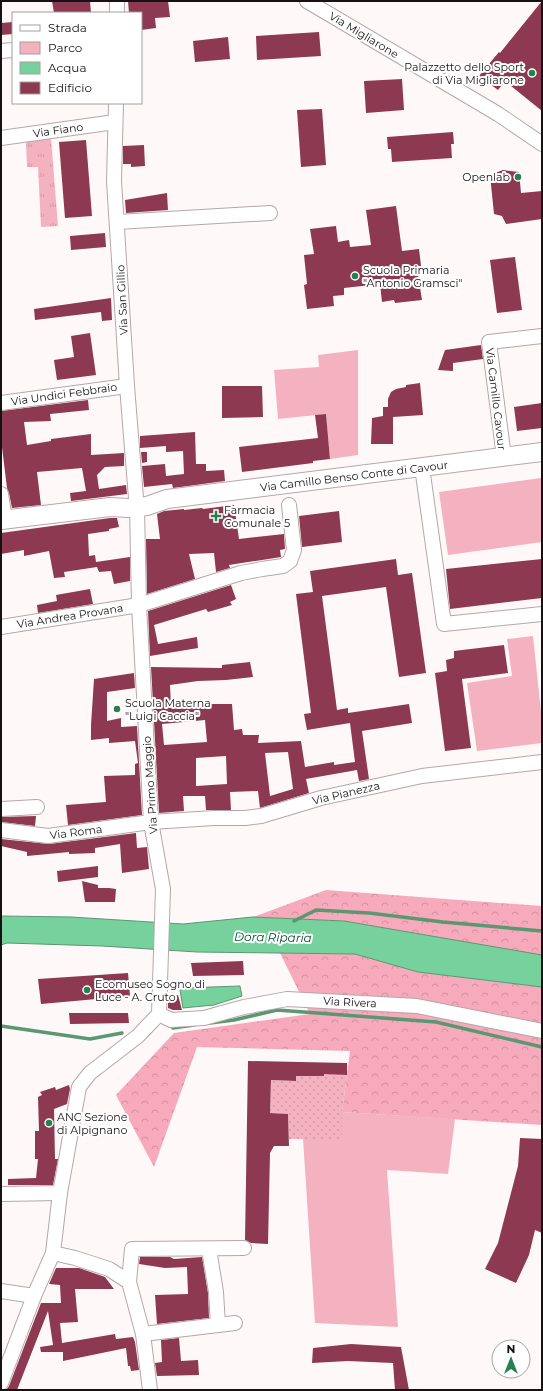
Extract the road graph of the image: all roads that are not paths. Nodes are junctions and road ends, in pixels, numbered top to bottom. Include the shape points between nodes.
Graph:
1 (117, 1) edge
2 (307, 1) edge
3 (117, 12) edge
4 (12, 50) edge
5 (1, 51) edge
6 (116, 104) edge
7 (115, 122) junction
8 (1, 138) edge
9 (542, 144) edge
10 (270, 213) dead end
11 (117, 222) junction
12 (542, 336) edge
13 (127, 386) junction
14 (1, 402) edge
15 (542, 452) edge
16 (504, 457) junction
17 (422, 467) junction
18 (1, 494) edge
19 (137, 502) junction
20 (289, 506) dead end
21 (3, 520) edge
22 (139, 605) junction
23 (542, 614) edge
24 (1, 627) edge
25 (542, 762) edge
26 (37, 807) dead end
27 (1, 809) edge
28 (151, 822) junction
29 (1, 830) edge
30 (160, 1009) junction
31 (542, 1031) edge
32 (60, 1193) junction
33 (1, 1194) edge
34 (244, 1248) dead end
35 (210, 1249) junction
36 (54, 1253) junction
37 (128, 1282) junction
38 (1, 1291) edge
39 (34, 1296) junction
40 (235, 1323) dead end
41 (218, 1325) junction
42 (143, 1334) junction
43 (1, 1383) edge
44 (150, 1390) edge

1 - 3 street
2 - 9 street, Via Migliarone via 498,114
4 - 5 street
6 - 7 street, Via San Gillio
7 - 8 street, Via Fiano
7 - 11 street, Via San Gillio via 114,180
10 - 11 street
11 - 13 street, Via San Gillio
12 - 16 street, Via Camillo Cavour via 489,342
13 - 14 street, Via Undici Febbraio
13 - 19 street, Via San Gillio
15 - 16 main road, Via Camillo Benso Conte di Cavour
16 - 17 main road, Via Camillo Benso Conte di Cavour
17 - 19 main road, Via Camillo Benso Conte di Cavour via 167,499 146,496
17 - 23 street via 444,624
18 - 21 street
19 - 21 main road, Via Camillo Benso Conte di Cavour via 127,499 110,507
19 - 22 street, Via Primo Maggio
20 - 22 street, Via Andrea Provana via 294,550 290,561 283,566 262,568
22 - 24 street, Via Andrea Provana
22 - 28 street, Via Primo Maggio
25 - 28 street, Via Pianezza via 422,776 322,798 261,816
26 - 27 street
28 - 29 street, Via Roma via 48,836
28 - 30 street, Via Primo Maggio via 163,889
30 - 31 street, Via Rivera via 171,1020 204,1018 287,999 417,1006
30 - 32 street via 138,1036 90,1073 79,1087
32 - 33 street
32 - 36 street
34 - 35 street
35 - 37 street via 132,1249
35 - 41 street
36 - 37 street via 108,1269
36 - 39 street
37 - 42 street
38 - 39 street
39 - 43 street
40 - 41 street
41 - 42 street
42 - 44 street

